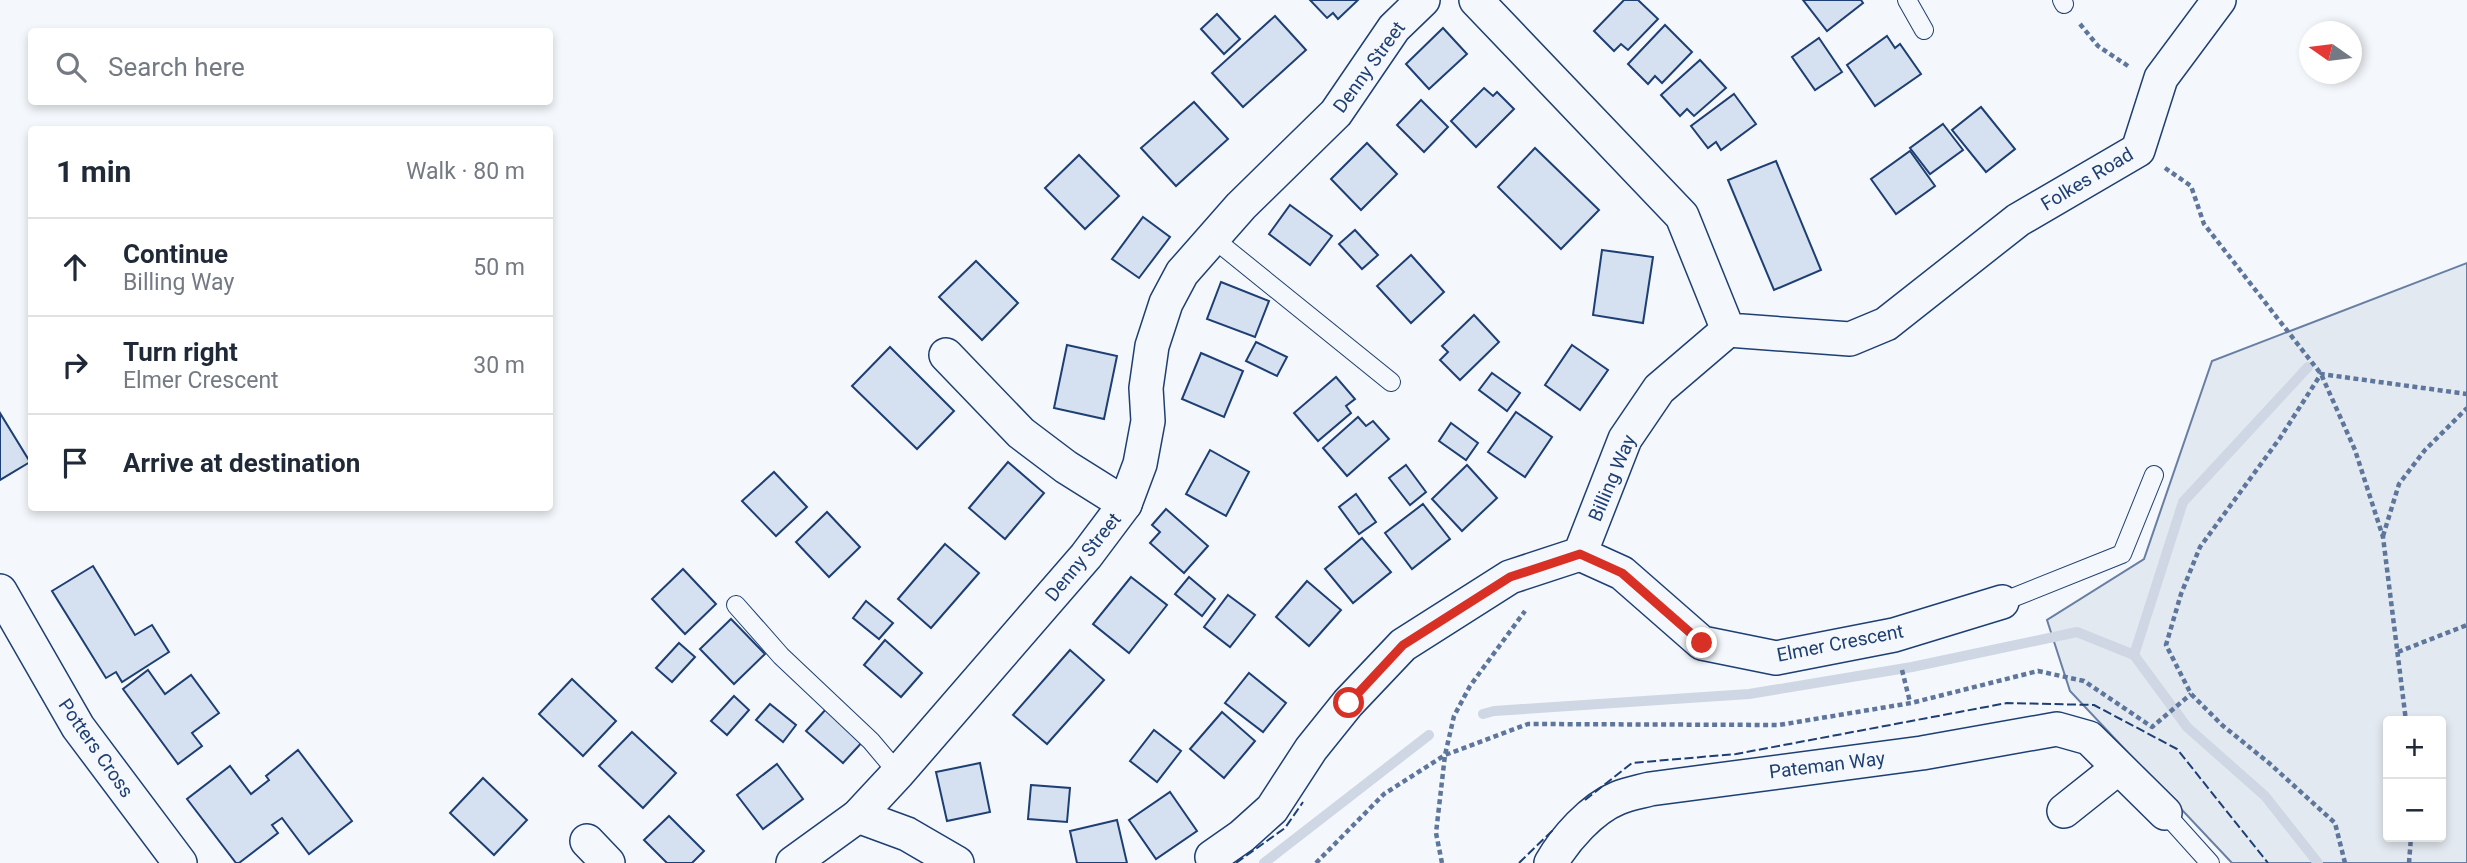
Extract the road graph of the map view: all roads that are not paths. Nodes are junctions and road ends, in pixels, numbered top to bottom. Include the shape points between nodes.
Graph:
1 (1423, 0) edge
2 (1476, 0) edge
3 (1906, 0) edge
4 (2219, 0) edge
5 (1924, 30) dead end
6 (1214, 239) junction
7 (1728, 330) junction
8 (946, 355) dead end
9 (1391, 382) dead end
10 (2154, 475) dead end
11 (1125, 504) junction
12 (1567, 558) junction
13 (0, 591) edge
14 (2001, 601) joint
15 (736, 605) dead end
16 (2118, 768) junction
17 (898, 773) junction
18 (2064, 811) dead end
19 (2165, 813) joint
20 (858, 816) junction
21 (1212, 857) dead end
22 (180, 863) edge
23 (793, 863) edge
24 (957, 863) edge
25 (1550, 863) edge
26 (2210, 863) edge

1 - 6 street, Denny Street via 1394,28 1336,113 1241,206
2 - 7 street via 1682,216
3 - 5 lane
4 - 7 street, Folkes Road via 2161,78 2138,150 2018,220 1886,324 1850,340
6 - 9 lane
6 - 11 street, Denny Street via 1182,273 1166,303 1146,388 1148,421 1140,464
7 - 12 street, Billing Way via 1659,389 1625,439
8 - 11 street via 1021,433
10 - 14 lane via 2122,554
11 - 17 street, Denny Street via 1086,556
12 - 14 street, Elmer Crescent via 1622,573 1702,643 1776,658 1894,635
12 - 21 street via 1510,577 1403,645 1311,749 1272,809
13 - 22 street, Potters Cross via 78,727
15 - 17 lane
16 - 18 street
16 - 19 street, Pateman Way
16 - 25 street, Pateman Way via 2089,738 2057,729 1922,753 1650,789 1615,799 1585,821
17 - 20 street, Denny Street
19 - 26 lane
20 - 23 street, Denny Street
20 - 24 street via 907,834

